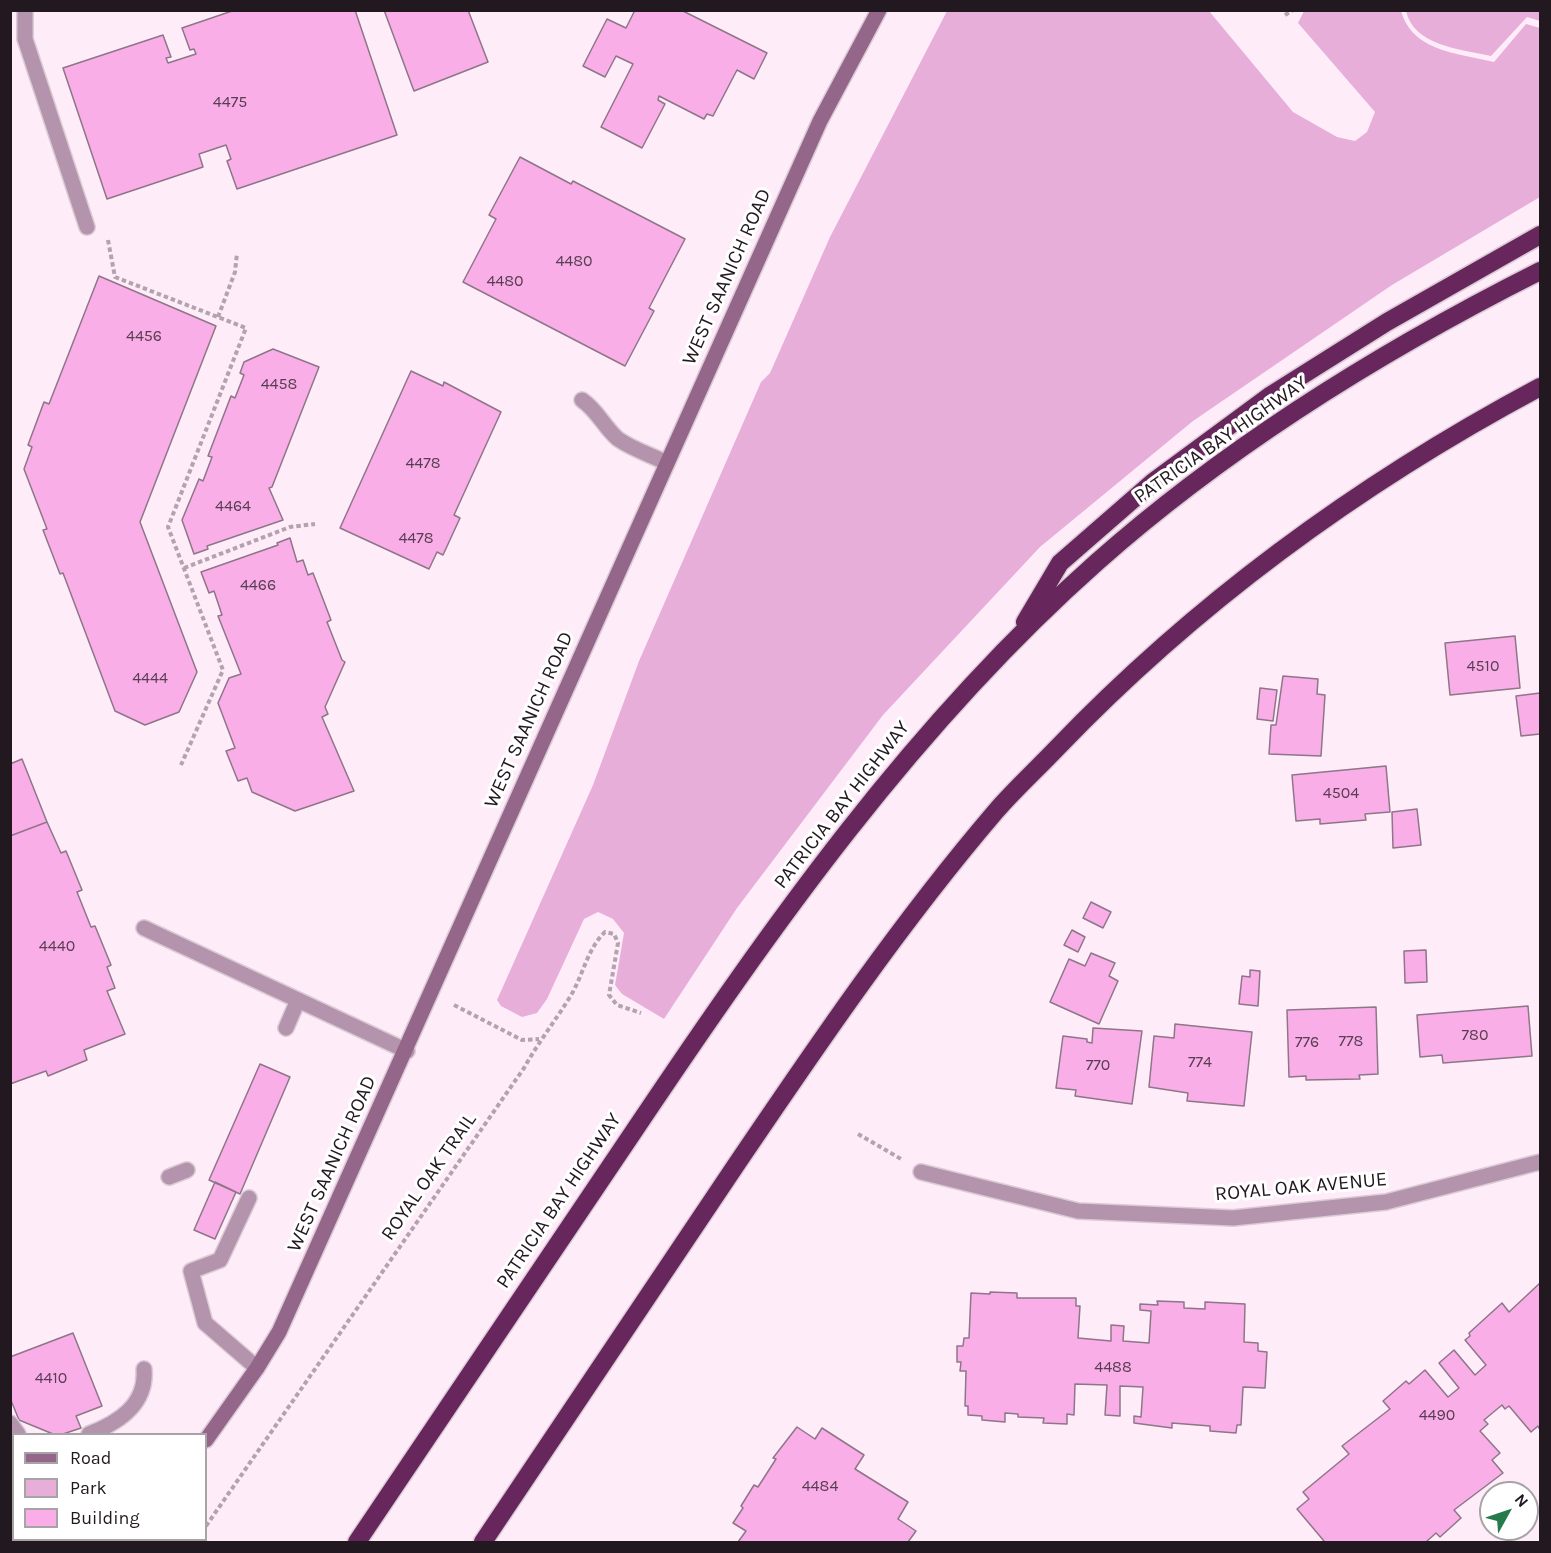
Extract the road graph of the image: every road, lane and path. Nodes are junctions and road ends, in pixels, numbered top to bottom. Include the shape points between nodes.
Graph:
1 (25, 10) edge
2 (879, 10) edge
3 (1293, 10) edge
4 (1285, 15) dead end
5 (87, 227) dead end
6 (1540, 235) edge
7 (107, 237) dead end
8 (237, 253) dead end
9 (1540, 272) edge
10 (218, 317) junction
11 (1540, 387) edge
12 (582, 400) dead end
13 (667, 463) junction
14 (315, 524) dead end
15 (184, 568) junction
16 (1013, 642) junction
17 (181, 765) dead end
18 (144, 928) dead end
19 (298, 1000) junction
20 (642, 1013) dead end
21 (471, 1014) dead end
22 (286, 1028) dead end
23 (540, 1039) junction
24 (407, 1051) junction
25 (858, 1134) dead end
26 (1540, 1162) edge
27 (187, 1170) dead end
28 (921, 1172) joint
29 (169, 1177) dead end
30 (249, 1198) dead end
31 (257, 1368) junction
32 (144, 1369) dead end
33 (91, 1433) edge
34 (207, 1439) edge
35 (207, 1525) edge
36 (357, 1542) edge
37 (483, 1542) edge

1 - 5 street via 25,39
2 - 13 main road, WEST SAANICH ROAD via 820,121
3 - 4 path
6 - 16 highway via 1387,322 1271,395 1153,482 1060,563
7 - 10 path via 115,277
8 - 10 path via 235,272
9 - 16 highway, PATRICIA BAY HIGHWAY via 1365,368 1183,490
10 - 15 path via 246,328 168,527
11 - 37 highway via 1409,462 1282,549 1098,705 998,810 911,916 824,1035
12 - 13 street via 596,409 620,440
13 - 24 main road, WEST SAANICH ROAD
14 - 15 path via 290,527
15 - 17 path via 224,670
16 - 36 highway, PATRICIA BAY HIGHWAY via 927,732 843,836 729,990
18 - 19 street
19 - 22 street
19 - 24 street
20 - 23 path, ROYAL OAK TRAIL via 617,1005 609,995 618,943 614,934 605,932 596,941 570,996
21 - 23 path via 522,1040
23 - 35 path, ROYAL OAK TRAIL via 524,1068
24 - 31 main road, WEST SAANICH ROAD via 279,1332
25 - 28 path
26 - 28 street, ROYAL OAK AVENUE via 1386,1202 1233,1218 1078,1210
27 - 29 street
30 - 31 street via 220,1260 191,1271 205,1323
31 - 34 main road, WEST SAANICH ROAD
32 - 33 street via 142,1392 135,1404 118,1422

